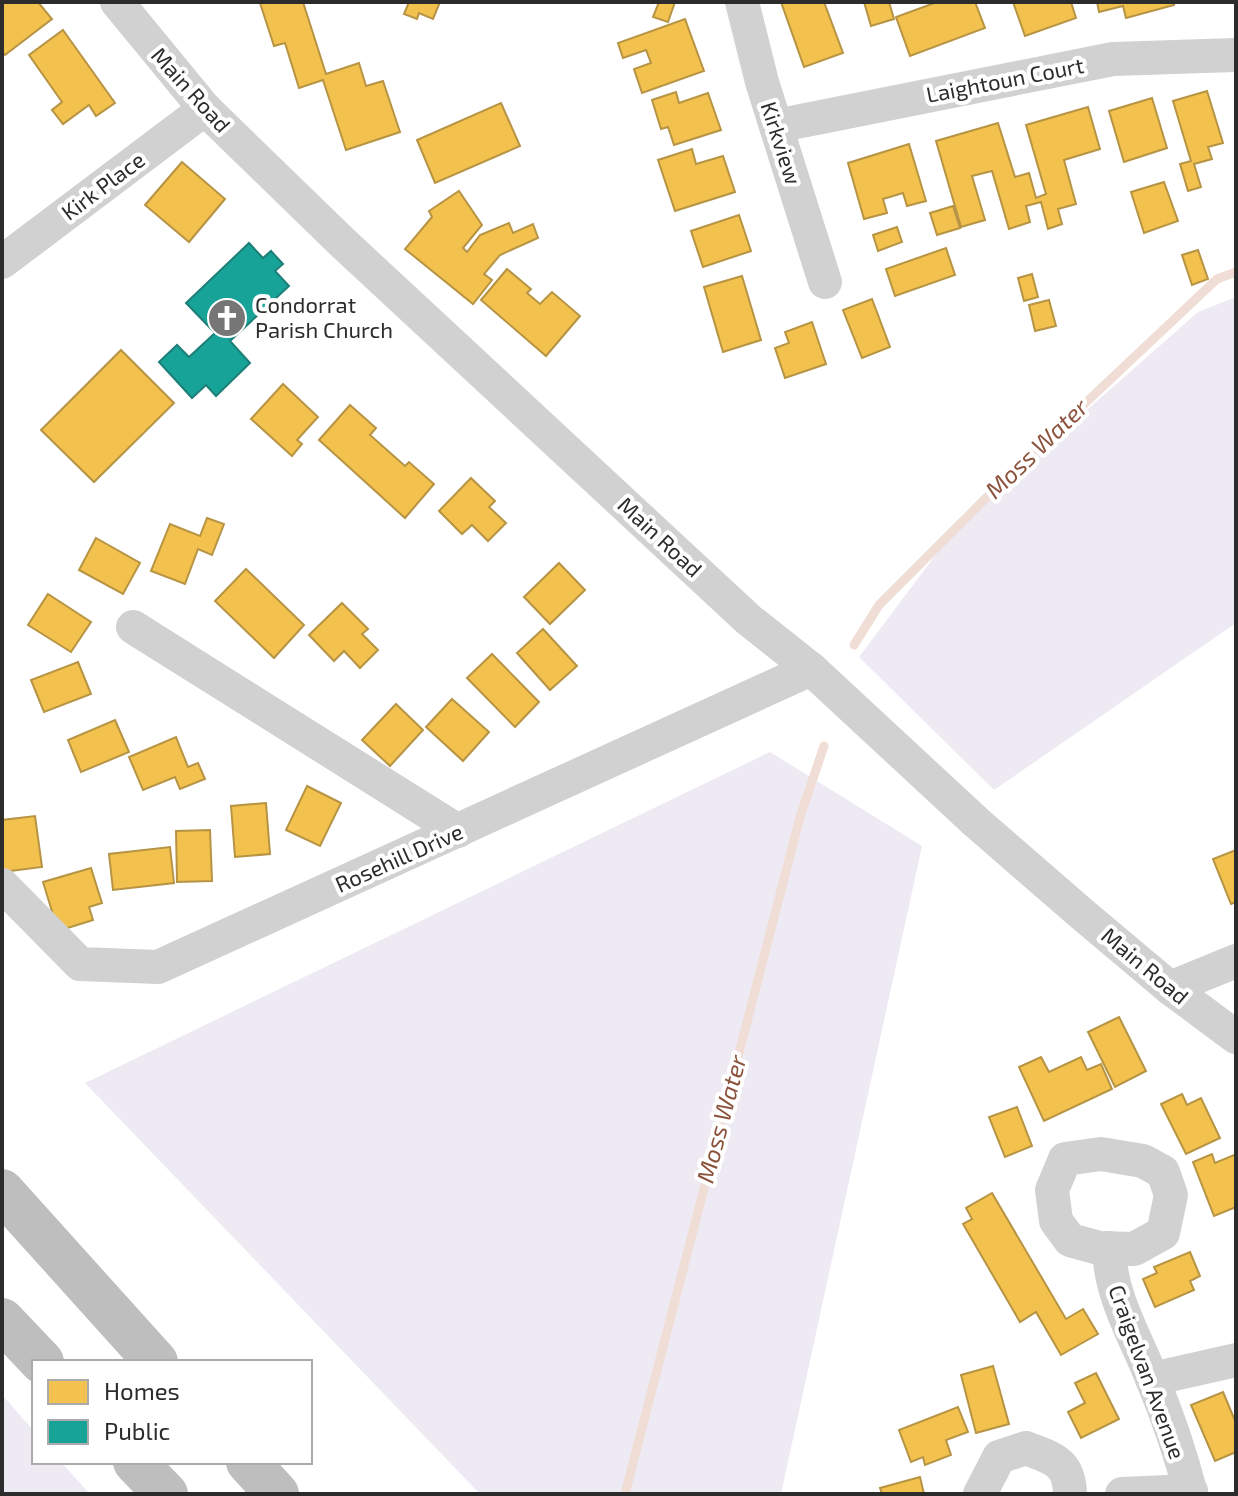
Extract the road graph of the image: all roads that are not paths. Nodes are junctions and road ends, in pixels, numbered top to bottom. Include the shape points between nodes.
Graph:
1 (117, 2) edge
2 (742, 2) edge
3 (1236, 55) edge
4 (205, 109) junction
5 (776, 126) junction
6 (2, 262) edge
7 (825, 282) dead end
8 (133, 627) dead end
9 (811, 669) junction
10 (458, 831) junction
11 (2, 885) edge
12 (1236, 961) edge
13 (1170, 988) junction
14 (1236, 1037) edge
15 (2, 1191) edge
16 (1109, 1248) dead end
17 (2, 1320) edge
18 (40, 1360) edge
19 (154, 1360) edge
20 (1236, 1360) edge
21 (1152, 1379) junction
22 (137, 1464) edge
23 (250, 1464) edge
24 (1191, 1492) edge
25 (166, 1494) edge
26 (277, 1494) edge
27 (980, 1494) edge
28 (1070, 1494) edge
29 (1122, 1494) edge

1 - 4 street, Main Road
2 - 5 street, Kirkview
3 - 5 street, Laightoun Court via 1113,59
4 - 6 street, Kirk Place
4 - 9 street, Main Road via 749,620
5 - 7 street, Kirkview
8 - 10 street
9 - 10 street, Rosehill Drive
9 - 13 street, Main Road via 976,822
10 - 11 street, Rosehill Drive via 158,967 80,964
12 - 13 street
13 - 14 street, Main Road
15 - 19 highway
16 - 21 street, Craigelvan Avenue via 1109,1270 1120,1305
17 - 18 highway
20 - 21 street
21 - 24 street, Craigelvan Avenue
22 - 25 highway
23 - 26 highway
24 - 29 street
27 - 28 street via 999,1457 1026,1448 1058,1461 1070,1478

